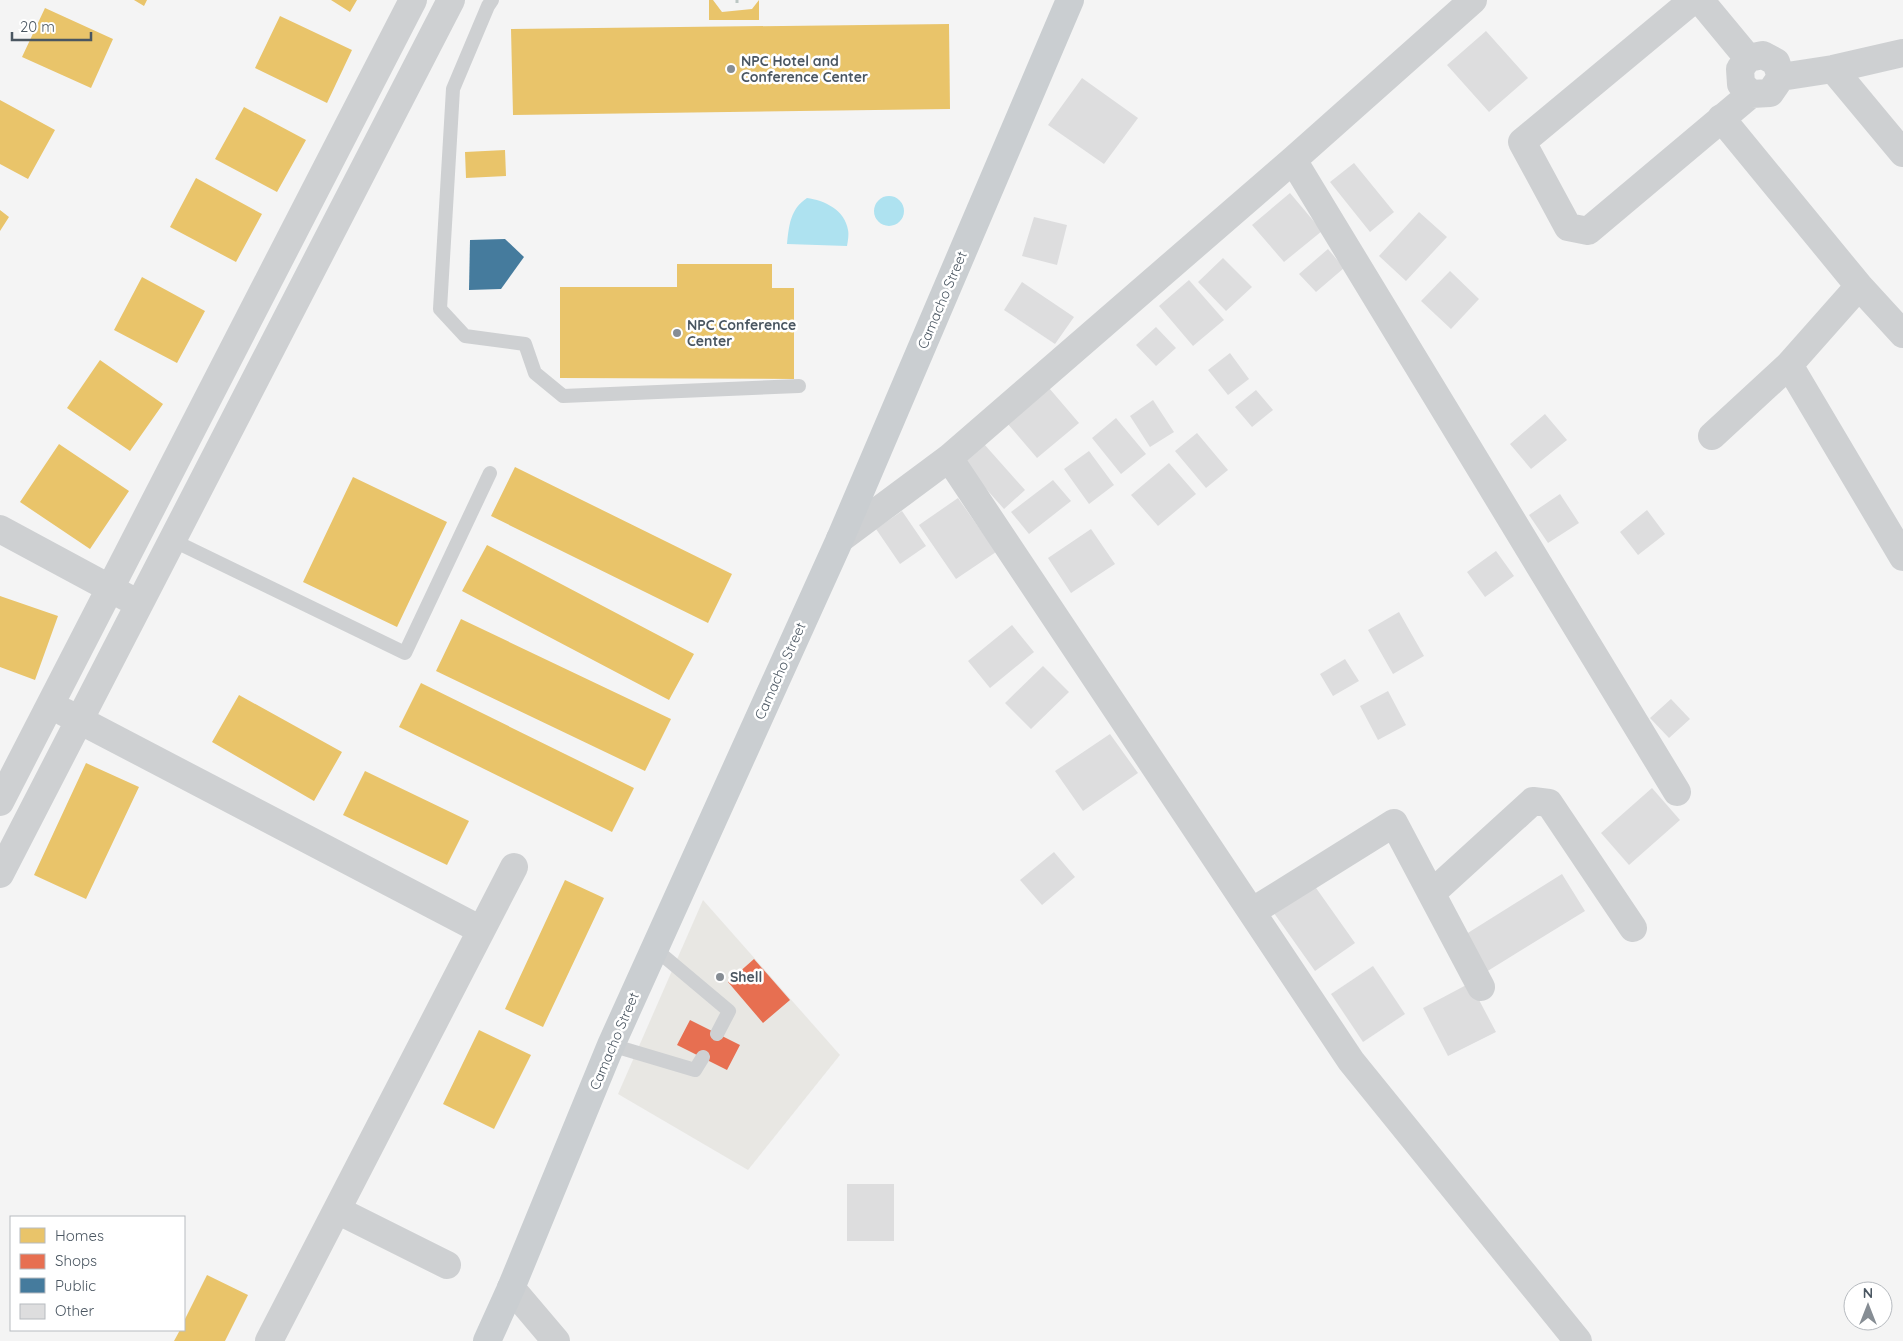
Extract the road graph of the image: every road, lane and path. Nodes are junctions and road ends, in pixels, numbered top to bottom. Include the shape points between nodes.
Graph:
1 (413, 0) edge
2 (451, 0) edge
3 (492, 0) edge
4 (1070, 0) edge
5 (1473, 0) edge
6 (1693, 0) edge
7 (1700, 0) edge
8 (1903, 53) edge
9 (1748, 58) junction
10 (1833, 69) junction
11 (1780, 76) junction
12 (1751, 94) junction
13 (1721, 118) junction
14 (1903, 153) edge
15 (1293, 160) junction
16 (1859, 286) junction
17 (1903, 334) edge
18 (1789, 365) junction
19 (799, 386) dead end
20 (1712, 436) dead end
21 (949, 458) junction
22 (490, 473) dead end
23 (0, 529) edge
24 (840, 539) junction
25 (172, 540) junction
26 (1903, 556) edge
27 (110, 588) junction
28 (139, 604) junction
29 (50, 705) junction
30 (79, 720) junction
31 (1677, 792) dead end
32 (0, 802) edge
33 (514, 867) dead end
34 (0, 874) edge
35 (1432, 893) junction
36 (1253, 912) junction
37 (1633, 928) dead end
38 (481, 930) junction
39 (654, 948) junction
40 (1482, 987) dead end
41 (717, 1034) dead end
42 (611, 1045) junction
43 (702, 1057) dead end
44 (336, 1210) junction
45 (447, 1264) dead end
46 (511, 1288) junction
47 (269, 1341) edge
48 (487, 1341) edge
49 (556, 1341) edge
50 (1578, 1341) edge

1 - 27 street
2 - 25 street
3 - 19 lane via 453,89 440,309 465,336 525,344 535,373 563,396
4 - 24 main road, Camacho Street
5 - 15 street
6 - 13 street via 1522,142 1568,227 1588,231
7 - 9 street
8 - 10 street
9 - 11 street via 1763,55 1776,62
9 - 12 street via 1740,70 1741,84
10 - 11 street
10 - 14 street
11 - 12 street via 1770,93
12 - 13 street
13 - 16 street
15 - 21 street
15 - 31 street
16 - 17 street
16 - 18 street
18 - 20 street
18 - 26 street
21 - 24 street
21 - 36 street
22 - 25 lane via 405,653
23 - 27 street
24 - 39 main road, Camacho Street
25 - 28 street
27 - 28 street
27 - 29 street
28 - 30 street
29 - 30 street
29 - 32 street
30 - 34 street
30 - 38 street
33 - 38 street
35 - 36 street via 1394,823
35 - 37 street via 1533,801 1549,803
35 - 40 street
36 - 50 street via 1351,1061
38 - 44 street
39 - 41 lane via 729,1011
39 - 42 main road, Camacho Street
42 - 43 lane via 695,1070
42 - 46 main road, Camacho Street
44 - 45 street
44 - 47 street
46 - 48 main road, Camacho Street
46 - 49 street

